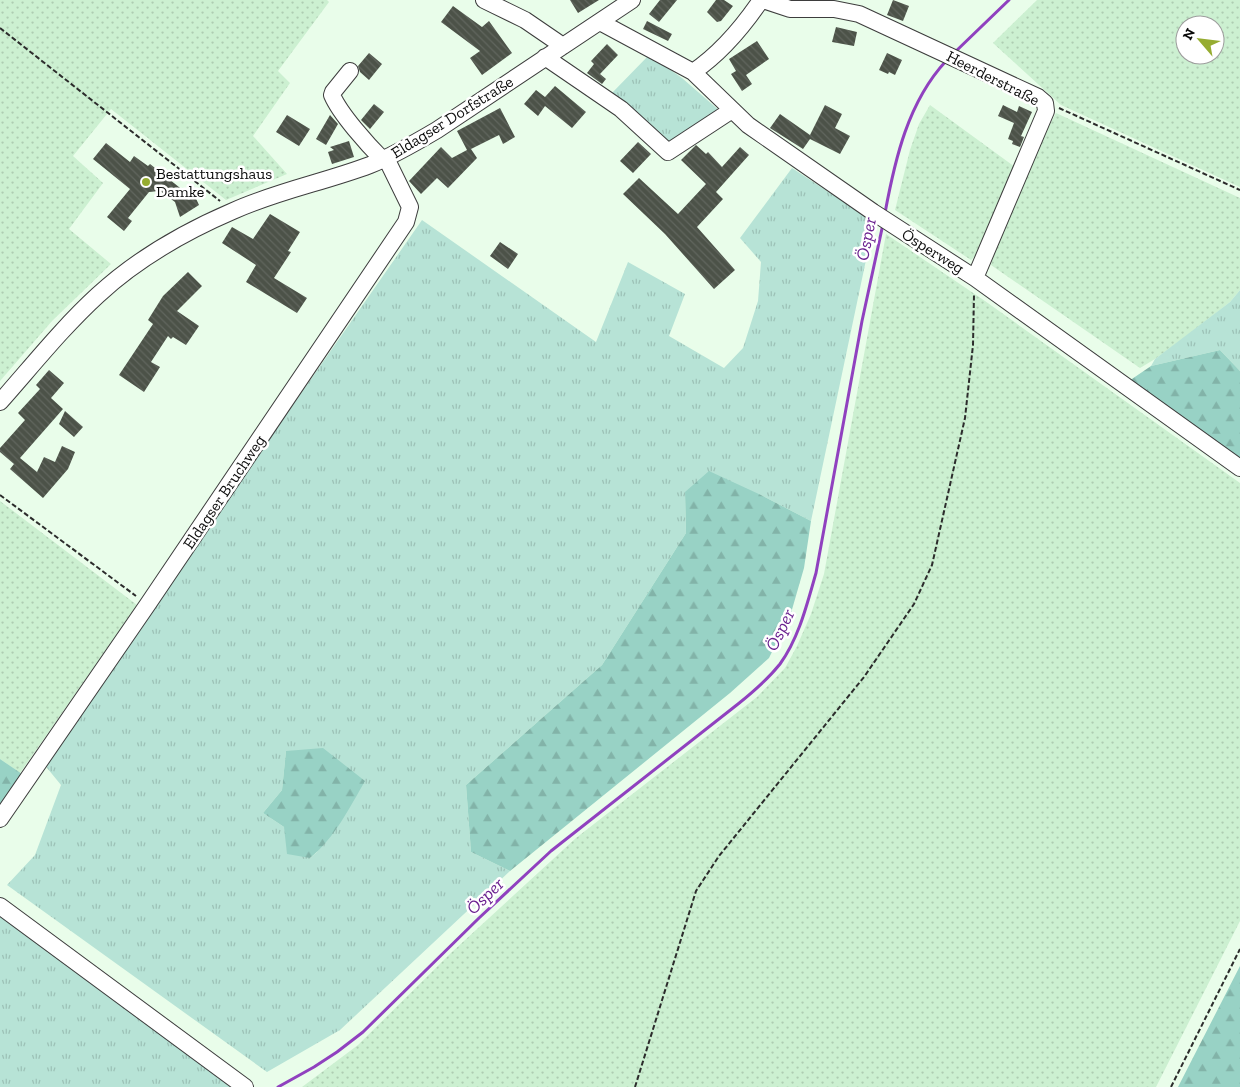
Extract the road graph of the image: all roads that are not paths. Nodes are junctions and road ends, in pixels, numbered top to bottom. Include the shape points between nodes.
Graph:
1 (484, 0) edge
2 (632, 0) edge
3 (762, 0) edge
4 (836, 4) edge
5 (600, 22) junction
6 (562, 46) junction
7 (545, 57) junction
8 (350, 71) dead end
9 (693, 72) junction
10 (732, 110) junction
11 (384, 159) junction
12 (975, 278) junction
13 (0, 402) edge
14 (1240, 468) edge
15 (0, 819) edge
16 (0, 906) edge
17 (244, 1087) edge

1 - 6 street via 526,20
2 - 5 street, Eldagser Dorfstraße
3 - 4 street, Heerderstraße via 790,9
3 - 9 street via 744,26
4 - 12 street, Heerderstraße via 1045,103 1046,111
5 - 6 street, Eldagser Dorfstraße
5 - 9 street, Ösperweg
6 - 7 street, Eldagser Dorfstraße
7 - 10 street via 621,109 668,152
7 - 11 street, Eldagser Dorfstraße via 437,130
8 - 11 street, Eldagser Bruchweg via 332,95 354,127
9 - 10 street, Ösperweg
10 - 12 street, Ösperweg via 748,126
11 - 13 street, Eldagser Dorfstraße via 268,197 167,244 98,295
11 - 15 street, Eldagser Bruchweg via 410,207 406,222
12 - 14 street, Ösperweg
16 - 17 street

